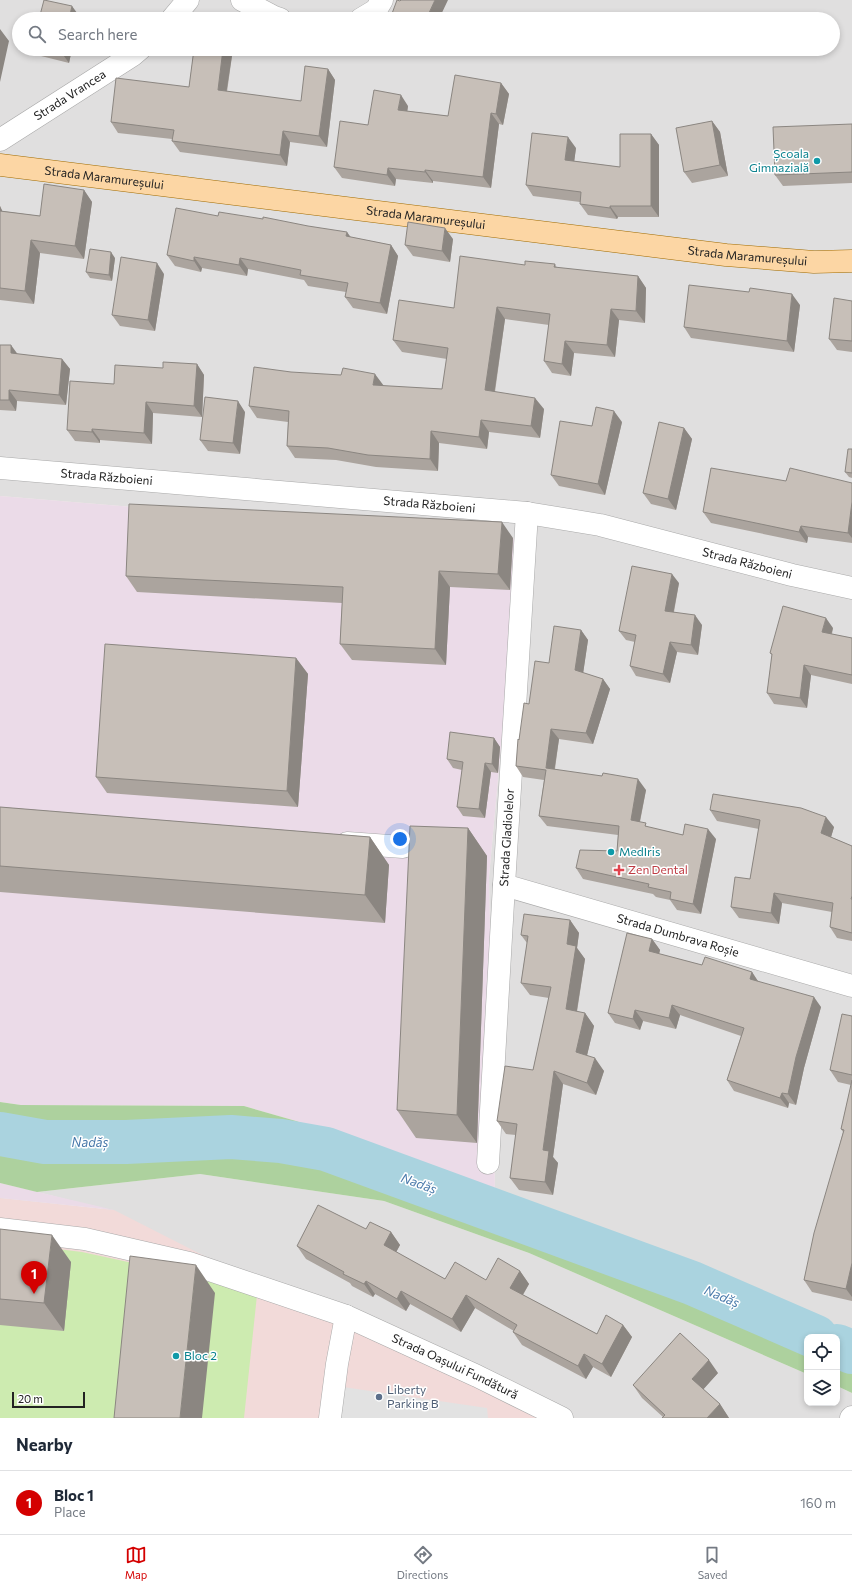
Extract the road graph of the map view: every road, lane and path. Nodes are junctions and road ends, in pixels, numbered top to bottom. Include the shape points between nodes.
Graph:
1 (188, 0) edge
2 (242, 0) edge
3 (382, 0) edge
4 (178, 12) edge
5 (265, 12) edge
6 (373, 12) edge
7 (131, 56) edge
8 (0, 140) edge
9 (1, 166) edge
10 (852, 261) edge
11 (0, 468) edge
12 (527, 513) junction
13 (852, 588) edge
14 (324, 841) edge
15 (403, 847) dead end
16 (504, 885) junction
17 (852, 986) edge
18 (488, 1163) dead end
19 (0, 1229) edge
20 (346, 1316) junction
21 (330, 1418) edge
22 (562, 1418) edge

1 - 4 street
2 - 5 street
3 - 6 street
7 - 8 street, Strada Vrancea
9 - 10 main road, Strada Maramureșului via 726,255 814,262
11 - 12 street, Strada Războieni
12 - 13 street, Strada Războieni via 600,525
12 - 16 street, Strada Gladiolelor
14 - 15 street
16 - 17 street, Strada Dumbrava Roșie
16 - 18 street, Strada Gladiolelor
19 - 20 street, Strada Oașului Fundătură via 85,1239 189,1263
20 - 21 street
20 - 22 street, Strada Oașului Fundătură via 478,1376

